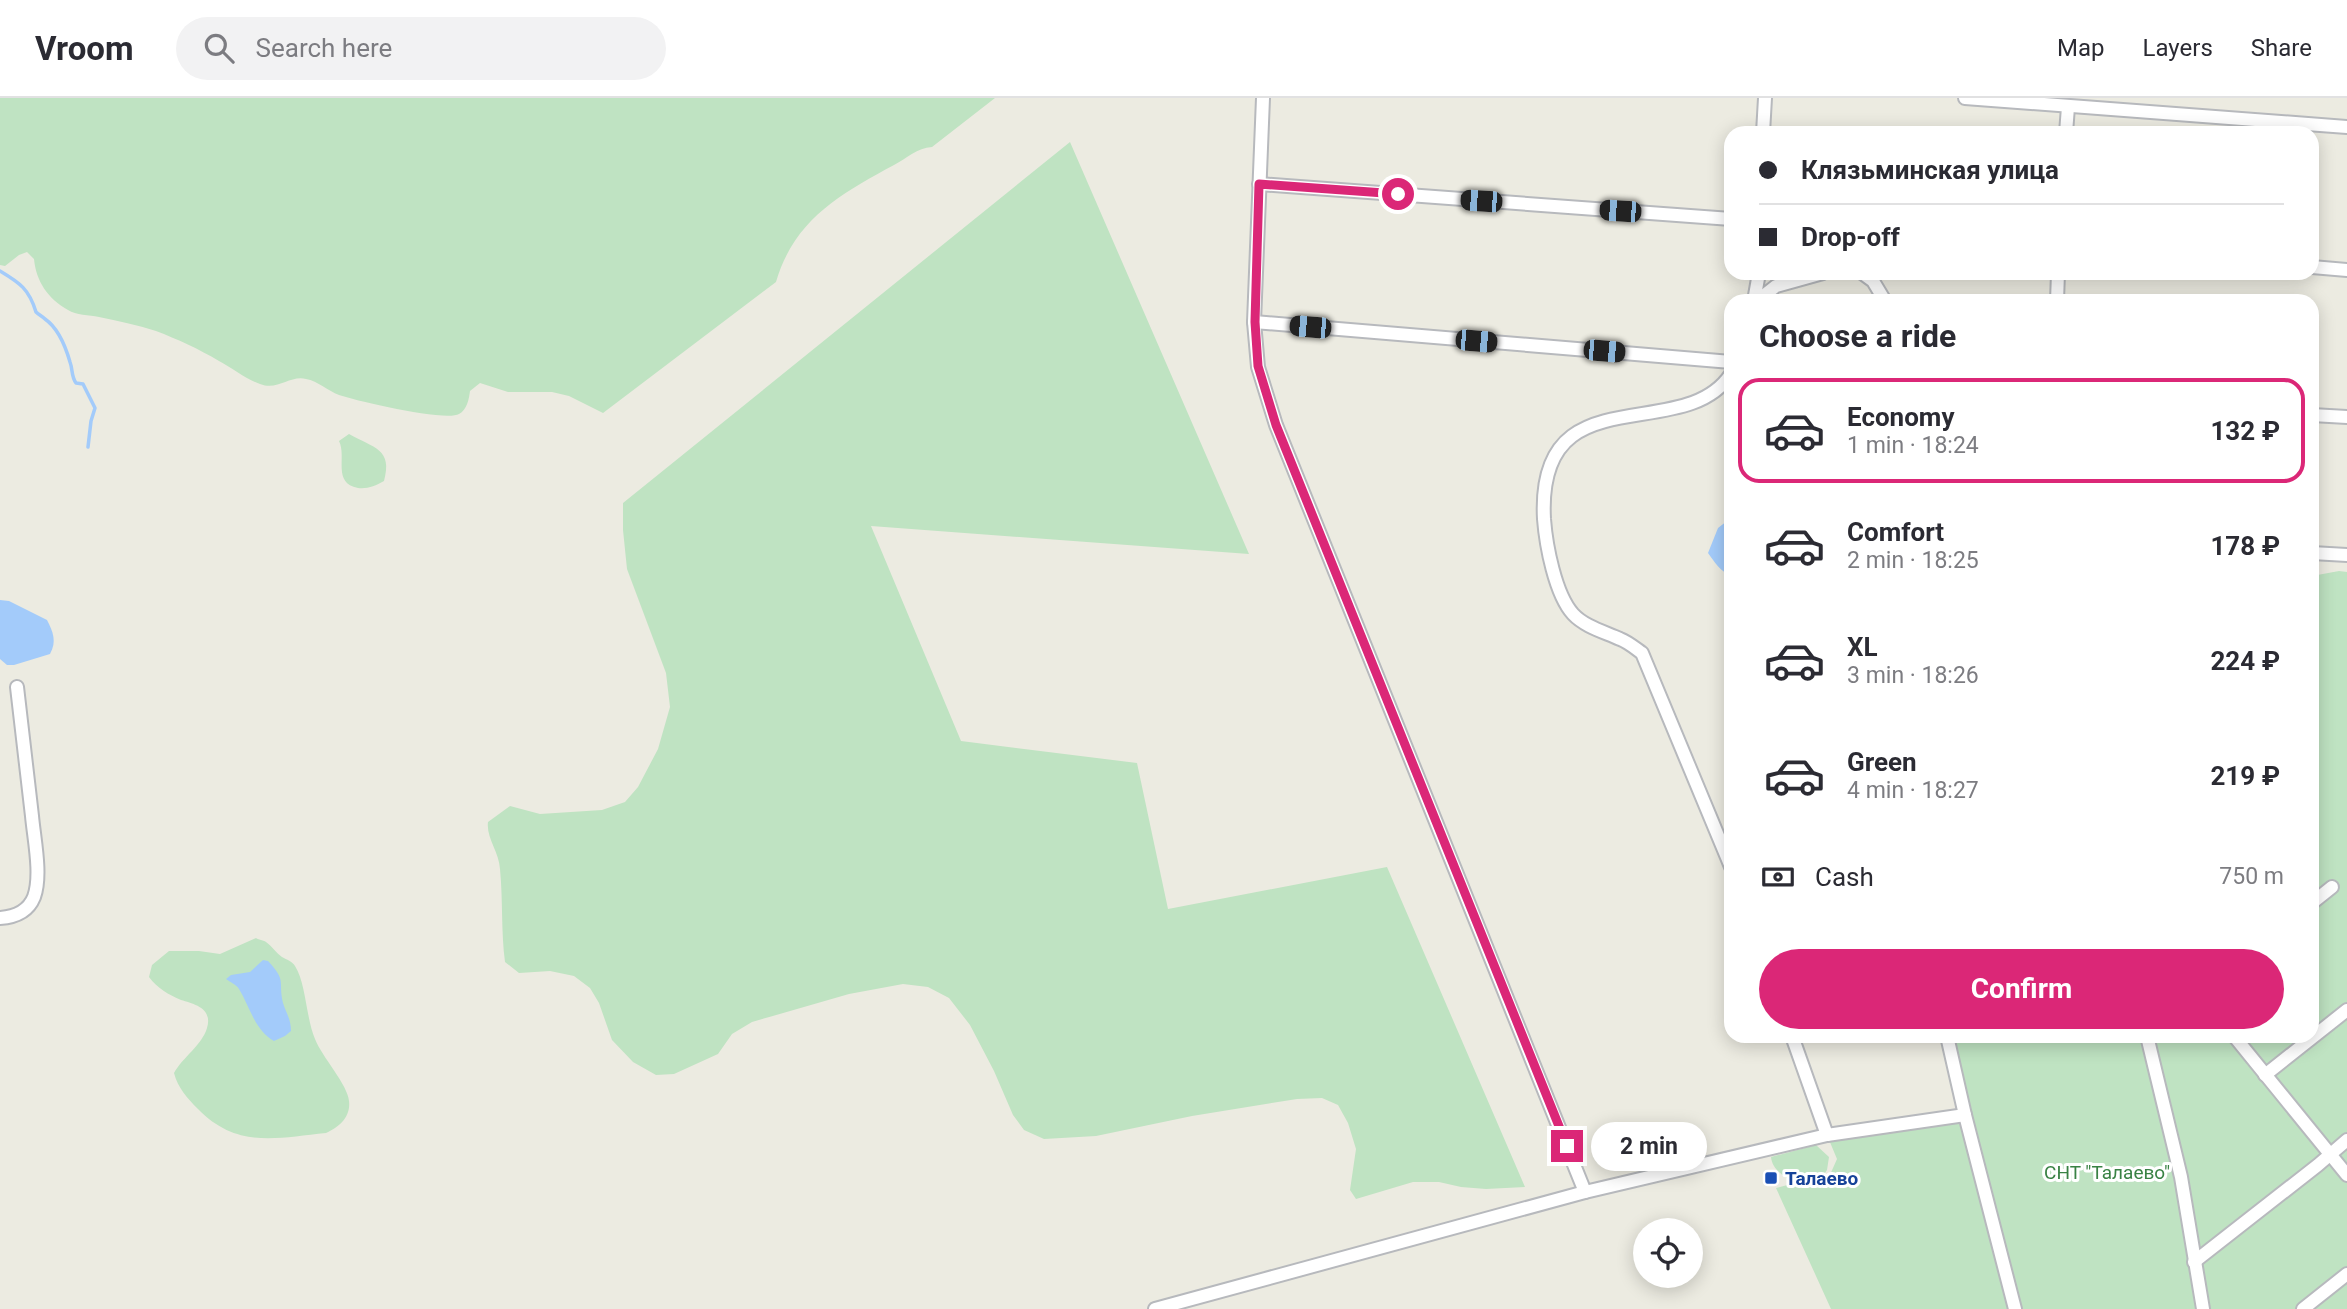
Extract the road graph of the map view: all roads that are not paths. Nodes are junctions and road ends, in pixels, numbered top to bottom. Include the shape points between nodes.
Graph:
1 (1263, 98) edge
2 (1766, 98) edge
3 (1965, 98) edge
4 (2068, 107) junction
5 (1764, 126) edge
6 (2067, 126) edge
7 (2347, 127) edge
8 (1259, 184) junction
9 (1724, 218) edge
10 (2319, 268) edge
11 (2347, 270) edge
12 (1796, 280) edge
13 (1765, 294) edge
14 (1255, 322) junction
15 (1724, 361) edge
16 (1724, 382) edge
17 (2319, 415) edge
18 (2347, 417) edge
19 (2319, 553) edge
20 (2347, 555) edge
21 (18, 687) dead end
22 (1724, 850) edge
23 (2332, 887) dead end
24 (2319, 897) edge
25 (0, 918) edge
26 (2347, 1010) edge
27 (2319, 1032) edge
28 (1794, 1043) edge
29 (1949, 1043) edge
30 (2149, 1043) edge
31 (2240, 1043) edge
32 (2305, 1043) edge
33 (2265, 1075) junction
34 (1965, 1115) junction
35 (1827, 1135) junction
36 (2347, 1140) edge
37 (2330, 1154) junction
38 (2347, 1175) edge
39 (1585, 1192) junction
40 (2194, 1262) junction
41 (2347, 1274) edge
42 (1155, 1309) edge
43 (2015, 1309) edge
44 (2203, 1309) edge
45 (2303, 1309) edge

1 - 8 street
2 - 5 street
3 - 4 street
4 - 6 street
4 - 7 street
8 - 9 street
8 - 14 street
10 - 11 street
12 - 13 street via 1776,285
14 - 15 street
14 - 39 street via 1258,366 1276,425
16 - 22 street via 1712,395 1600,422 1578,432 1559,450 1547,473 1544,498 1544,520 1562,593 1574,615 1642,653
17 - 18 street
19 - 20 street
21 - 25 street via 37,862 35,891 23,912
23 - 24 street
26 - 27 street
28 - 35 street
29 - 34 street
30 - 40 street via 2181,1177
31 - 33 street
32 - 33 street
33 - 37 street
34 - 35 street
34 - 43 street
35 - 39 street
36 - 37 street
37 - 38 street
37 - 40 street
39 - 42 street
40 - 44 street
41 - 45 street

